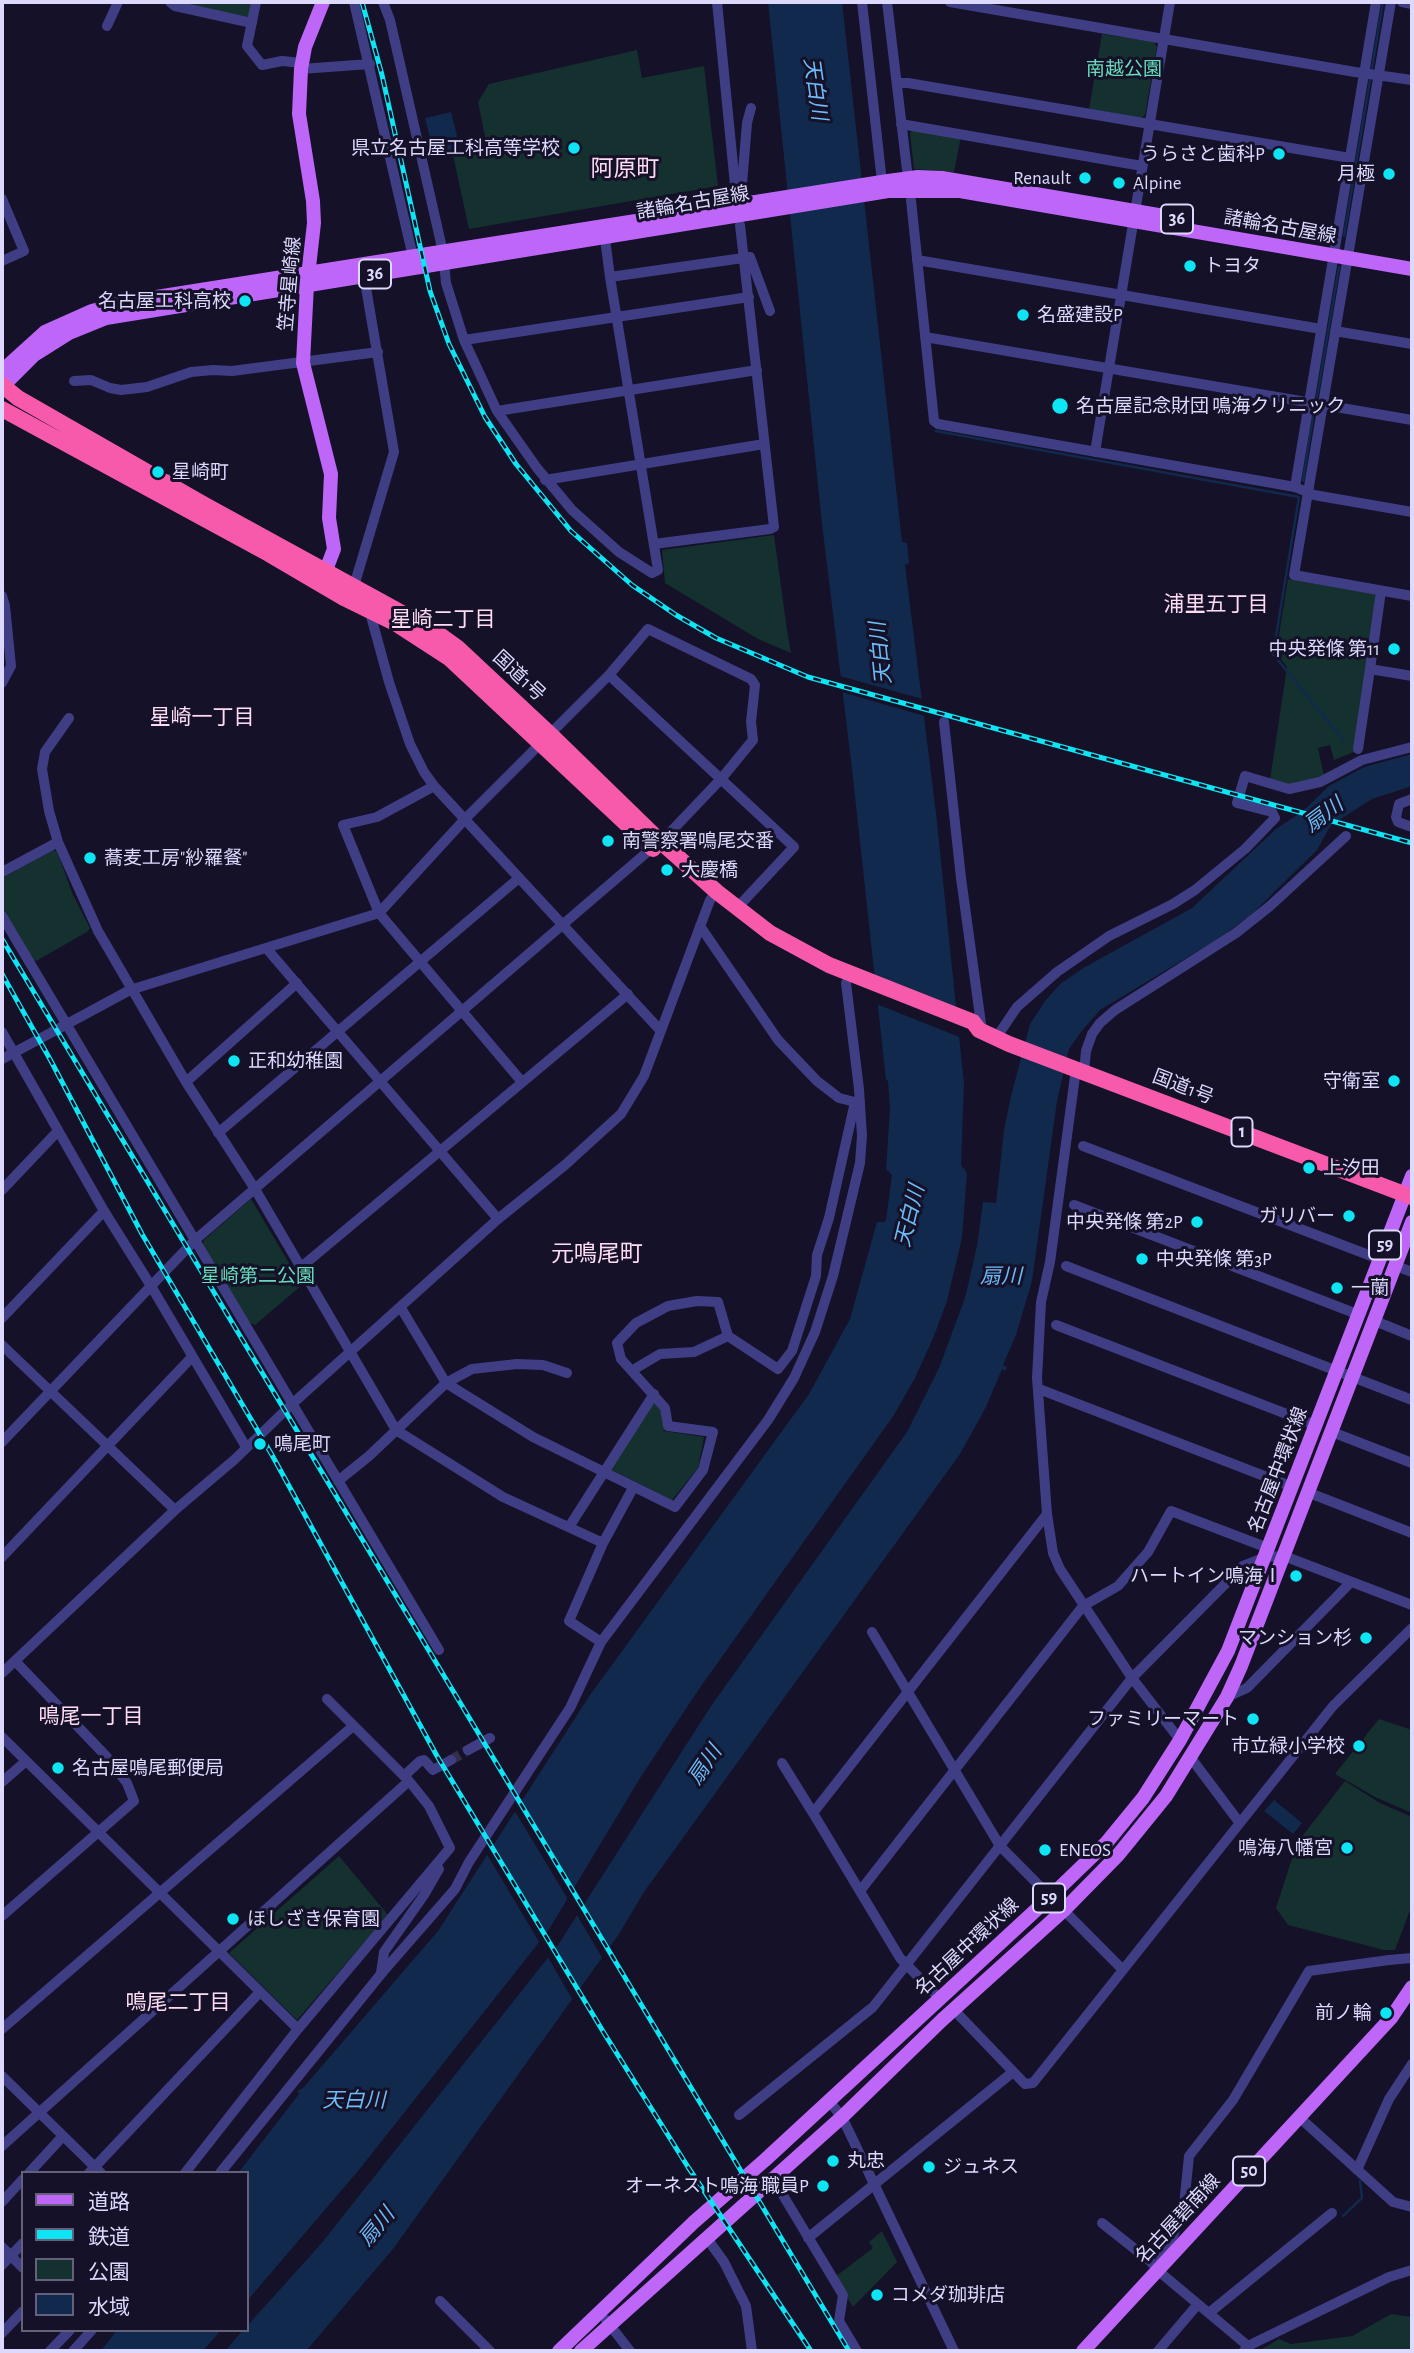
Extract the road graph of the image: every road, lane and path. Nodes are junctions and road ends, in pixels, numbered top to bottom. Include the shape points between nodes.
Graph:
1 (118, 2) edge
2 (256, 2) edge
3 (323, 2) edge
4 (354, 2) edge
5 (383, 2) edge
6 (717, 2) edge
7 (863, 2) edge
8 (887, 2) edge
9 (950, 2) edge
10 (1170, 2) edge
11 (1376, 2) edge
12 (1391, 2) edge
13 (1402, 2) edge
14 (173, 3) edge
15 (980, 4) edge
16 (1412, 4) edge
17 (251, 23) junction
18 (107, 26) dead end
19 (1164, 39) junction
20 (370, 64) junction
21 (301, 66) junction
22 (1364, 74) junction
23 (1378, 75) junction
24 (1412, 80) edge
25 (897, 83) junction
26 (751, 108) dead end
27 (1149, 123) junction
28 (901, 124) junction
29 (1350, 158) junction
30 (1142, 166) junction
31 (907, 170) dead end
32 (880, 186) junction
33 (2, 199) edge
34 (911, 200) dead end
35 (1134, 216) junction
36 (740, 225) dead end
37 (604, 232) junction
38 (1341, 252) junction
39 (413, 257) junction
40 (444, 257) junction
41 (745, 258) junction
42 (1412, 259) edge
43 (916, 260) junction
44 (2, 261) edge
45 (1412, 269) edge
46 (364, 276) junction
47 (610, 277) junction
48 (307, 279) junction
49 (1121, 295) junction
50 (749, 297) junction
51 (770, 311) dead end
52 (617, 316) junction
53 (1321, 329) junction
54 (1335, 331) junction
55 (925, 337) junction
56 (464, 340) junction
57 (1412, 344) edge
58 (378, 352) junction
59 (303, 363) junction
60 (1109, 368) junction
61 (757, 370) junction
62 (74, 381) dead end
63 (2, 382) edge
64 (630, 390) junction
65 (1309, 403) junction
66 (1323, 405) junction
67 (2, 409) edge
68 (497, 411) junction
69 (1412, 420) edge
70 (764, 444) junction
71 (1095, 452) junction
72 (642, 466) junction
73 (190, 470) dead end
74 (545, 480) junction
75 (164, 482) junction
76 (1295, 487) junction
77 (1308, 491) junction
78 (1412, 512) edge
79 (654, 544) junction
80 (326, 570) junction
81 (354, 586) junction
82 (1381, 591) junction
83 (2, 596) edge
84 (1412, 596) edge
85 (370, 612) junction
86 (1370, 669) junction
87 (609, 675) junction
88 (1412, 676) edge
89 (2, 683) edge
90 (69, 718) dead end
91 (944, 722) dead end
92 (546, 738) junction
93 (1409, 747) edge
94 (1358, 749) dead end
95 (720, 779) junction
96 (434, 786) junction
97 (1412, 799) edge
98 (465, 819) junction
99 (1412, 827) edge
100 (1346, 836) dead end
101 (58, 842) junction
102 (656, 845) junction
103 (2, 872) edge
104 (519, 878) junction
105 (714, 896) junction
106 (737, 908) junction
107 (379, 913) junction
108 (2, 916) edge
109 (563, 925) junction
110 (700, 926) junction
111 (267, 949) junction
112 (420, 962) junction
113 (849, 980) junction
114 (297, 984) junction
115 (131, 990) junction
116 (628, 994) junction
117 (463, 1012) junction
118 (66, 1024) junction
119 (660, 1030) junction
120 (2, 1032) edge
121 (338, 1032) junction
122 (986, 1033) junction
123 (13, 1052) junction
124 (2, 1059) edge
125 (1077, 1070) junction
126 (186, 1082) junction
127 (381, 1082) junction
128 (522, 1082) junction
129 (857, 1101) junction
130 (58, 1130) junction
131 (218, 1133) junction
132 (1083, 1146) dead end
133 (440, 1151) junction
134 (1412, 1176) edge
135 (255, 1189) junction
136 (2, 1190) edge
137 (1408, 1196) edge
138 (1074, 1205) dead end
139 (104, 1211) junction
140 (498, 1219) junction
141 (1412, 1222) edge
142 (194, 1240) junction
143 (1379, 1259) junction
144 (1066, 1266) dead end
145 (1396, 1266) junction
146 (300, 1268) junction
147 (1412, 1272) edge
148 (151, 1286) junction
149 (401, 1308) junction
150 (1357, 1314) junction
151 (2, 1318) edge
152 (1375, 1321) junction
153 (1056, 1325) dead end
154 (728, 1336) junction
155 (1412, 1336) edge
156 (2, 1346) edge
157 (350, 1353) junction
158 (192, 1357) junction
159 (633, 1370) junction
160 (1337, 1370) junction
161 (567, 1373) dead end
162 (1353, 1376) junction
163 (446, 1382) junction
164 (1038, 1389) junction
165 (50, 1392) junction
166 (654, 1394) junction
167 (1412, 1400) edge
168 (291, 1405) junction
169 (1315, 1425) junction
170 (397, 1430) junction
171 (1332, 1432) junction
172 (2, 1442) edge
173 (107, 1446) junction
174 (246, 1447) junction
175 (1412, 1463) edge
176 (603, 1472) junction
177 (338, 1481) junction
178 (1290, 1486) junction
179 (633, 1488) junction
180 (1307, 1492) junction
181 (175, 1510) junction
182 (1047, 1514) junction
183 (569, 1527) junction
184 (1412, 1533) edge
185 (603, 1543) junction
186 (1267, 1553) junction
187 (1283, 1556) junction
188 (2, 1557) edge
189 (1351, 1582) junction
190 (1412, 1605) edge
191 (1083, 1606) junction
192 (1412, 1628) edge
193 (872, 1632) dead end
194 (601, 1642) junction
195 (439, 1650) dead end
196 (15, 1661) junction
197 (2, 1673) edge
198 (1132, 1678) junction
199 (907, 1692) junction
200 (1227, 1698) junction
201 (327, 1699) dead end
202 (352, 1727) junction
203 (2, 1737) edge
204 (490, 1738) dead end
205 (1180, 1740) junction
206 (468, 1750) tunnel mouth
207 (1191, 1758) junction
208 (451, 1760) tunnel mouth
209 (24, 1762) junction
210 (782, 1763) dead end
211 (954, 1770) junction
212 (406, 1779) junction
213 (2, 1782) edge
214 (813, 1813) junction
215 (1239, 1822) junction
216 (99, 1832) junction
217 (1000, 1846) junction
218 (450, 1848) junction
219 (860, 1891) junction
220 (159, 1892) junction
221 (1050, 1897) junction
222 (1064, 1910) junction
223 (2, 1916) edge
224 (218, 1952) junction
225 (1412, 1958) edge
226 (906, 1966) junction
227 (1122, 1969) junction
228 (381, 1974) junction
229 (1412, 1987) edge
230 (260, 1992) junction
231 (939, 1998) junction
232 (954, 2010) junction
233 (2, 2029) edge
234 (298, 2029) junction
235 (1412, 2064) edge
236 (1013, 2072) junction
237 (2, 2076) edge
238 (829, 2101) junction
239 (38, 2111) junction
240 (739, 2115) dead end
241 (842, 2116) junction
242 (1299, 2117) junction
243 (63, 2136) junction
244 (2, 2146) edge
245 (1357, 2170) junction
246 (31, 2171) edge
247 (95, 2171) edge
248 (187, 2171) edge
249 (222, 2171) edge
250 (772, 2177) junction
251 (21, 2181) edge
252 (873, 2184) junction
253 (2, 2202) edge
254 (1412, 2207) edge
255 (1332, 2213) dead end
256 (1102, 2223) dead end
257 (706, 2237) junction
258 (808, 2238) junction
259 (21, 2245) edge
260 (2, 2247) edge
261 (11, 2256) junction
262 (2, 2266) edge
263 (21, 2266) edge
264 (1158, 2268) junction
265 (1412, 2270) edge
266 (440, 2301) dead end
267 (1198, 2304) junction
268 (599, 2312) junction
269 (21, 2313) edge
270 (1209, 2313) junction
271 (610, 2324) junction
272 (68, 2332) edge
273 (90, 2332) edge
274 (2, 2333) edge
275 (1246, 2349) edge
276 (1087, 2350) edge
277 (50, 2351) edge
278 (73, 2351) edge
279 (490, 2351) edge
280 (559, 2351) edge
281 (581, 2351) edge
282 (630, 2351) edge
283 (752, 2351) edge
284 (857, 2351) edge
285 (954, 2351) edge
286 (1158, 2351) edge

1 - 18 street
2 - 17 street
3 - 21 main road, 笠寺星崎線
4 - 20 street
5 - 40 street
6 - 26 street via 735,190 742,184
7 - 32 street
8 - 25 street
9 - 15 street
10 - 19 street
11 - 22 street
12 - 23 street
13 - 16 street
14 - 17 street
15 - 19 street
17 - 21 street via 247,46 262,65 282,61
19 - 22 street
19 - 27 street
20 - 21 street
20 - 39 street
21 - 48 main road, 笠寺星崎線 via 299,114 314,223
22 - 23 street
22 - 29 street
23 - 24 street
23 - 38 street
25 - 27 street
25 - 28 street
27 - 29 street
27 - 30 street
28 - 30 street
28 - 31 street
29 - 38 street
30 - 35 street
32 - 35 main road, 諸輪名古屋線 / 36 via 960,191
32 - 37 main road, 諸輪名古屋線 / 36
33 - 44 street via 24,251
34 - 43 street
35 - 38 main road, 諸輪名古屋線 / 36
35 - 49 street
36 - 41 street
37 - 40 main road, 諸輪名古屋線 / 36
37 - 47 street
38 - 42 main road, 諸輪名古屋線 / 36
38 - 45 main road, 諸輪名古屋線 / 36
38 - 53 street
38 - 54 street
39 - 40 main road, 諸輪名古屋線 / 36
39 - 48 main road, 諸輪名古屋線 / 36
40 - 46 main road, 諸輪名古屋線 / 36
40 - 56 street via 446,283
41 - 47 street
41 - 50 street
41 - 51 street via 750,257
43 - 49 street
43 - 55 street
46 - 48 main road, 諸輪名古屋線 / 36
46 - 58 street
47 - 52 street
48 - 59 main road, 笠寺星崎線
48 - 63 main road, 諸輪名古屋線 / 36 via 106,318 69,332
49 - 53 street
49 - 60 street
50 - 52 street
50 - 61 street
52 - 56 street
52 - 64 street
53 - 65 street
54 - 57 street
54 - 66 street
55 - 60 street
55 - 71 street via 934,421 938,424
56 - 68 street
58 - 59 street
58 - 81 street via 394,452
59 - 62 street via 191,372 147,387 121,390 91,380
59 - 80 main road, 笠寺星崎線 via 331,474 328,518 334,550
60 - 65 street
60 - 71 street
61 - 64 street
61 - 70 street
63 - 75 highway, 国道1号 / 1 via 18,398
64 - 68 street
64 - 72 street
65 - 66 street
65 - 76 street
66 - 69 street
66 - 77 street
67 - 85 highway, 国道1号 / 1 via 267,561
68 - 74 street
70 - 72 street
70 - 79 street via 774,527
71 - 76 street
72 - 74 street
72 - 79 street
73 - 75 street
74 - 79 street via 618,552 652,573 658,570
75 - 80 highway, 国道1号 / 1
76 - 77 street
77 - 78 street
77 - 82 street via 1294,575
80 - 81 highway, 国道1号 / 1
81 - 85 street
81 - 92 highway, 国道1号 / 1 via 458,648
82 - 84 street
82 - 86 street
83 - 89 street via 11,666
85 - 92 highway, 国道1号 / 1 via 449,658
85 - 96 street via 410,744
86 - 88 street
86 - 94 street
87 - 92 street
87 - 95 street
87 - 95 street via 648,629 751,679 755,685 753,740
90 - 101 street via 45,752 42,769
91 - 122 street via 961,878
92 - 98 street
92 - 102 highway, 国道1号 / 1
93 - 122 street via 1362,760 1320,782 1289,789 1245,776 1237,803 1272,812 1275,818 1219,872 1057,972
95 - 102 street
95 - 106 street via 794,847
96 - 98 street
96 - 107 street via 377,817 344,825
97 - 99 street via 1399,804 1396,817
98 - 104 street
98 - 107 street
100 - 125 street via 1236,933 1100,1023
101 - 103 street
101 - 115 street
102 - 105 highway, 国道1号 / 1
102 - 109 street
104 - 109 street
104 - 112 street
105 - 106 highway, 国道1号 / 1
105 - 110 street
105 - 113 highway, 国道1号 / 1 via 781,952 825,975
106 - 113 highway, 国道1号 / 1
107 - 111 street
107 - 112 street
108 - 118 street
109 - 116 street
109 - 117 street
110 - 119 street
110 - 129 street via 778,1040 839,1098
111 - 114 street
111 - 115 street
112 - 117 street
112 - 121 street
113 - 122 highway, 国道1号 / 1
113 - 129 street
114 - 121 street
114 - 126 street
115 - 118 street
115 - 126 street
116 - 119 street
116 - 128 street
117 - 127 street
117 - 128 street
118 - 123 street
118 - 142 street
119 - 140 street via 644,1076 621,1114
120 - 123 street
121 - 127 street
121 - 131 street
122 - 125 highway, 国道1号 / 1
123 - 124 street
123 - 130 street
125 - 137 highway, 国道1号 / 1
125 - 164 street via 1041,1302
126 - 131 street
127 - 133 street
127 - 135 street
128 - 133 street
129 - 154 street via 817,1255 816,1276 792,1351 778,1369
129 - 194 street via 860,1163 833,1276 794,1378 768,1420
130 - 136 street
130 - 139 street
131 - 135 street
132 - 143 street
133 - 140 street
133 - 146 street
134 - 137 main road, 名古屋中環状線 / 59
135 - 142 street
135 - 146 street
137 - 143 main road, 名古屋中環状線 / 59
138 - 150 street
139 - 148 street
139 - 151 street
140 - 149 street
141 - 145 main road, 名古屋中環状線 / 59
142 - 148 street
142 - 168 street
143 - 150 main road, 名古屋中環状線 / 59
144 - 160 street
145 - 147 street
145 - 152 main road, 名古屋中環状線 / 59
146 - 157 street
148 - 158 street
148 - 165 street
149 - 157 street
149 - 163 street
150 - 160 main road, 名古屋中環状線 / 59
152 - 155 street
152 - 162 main road, 名古屋中環状線 / 59
153 - 169 street
154 - 159 street via 694,1352 660,1354
154 - 159 street via 718,1302 668,1306 636,1323 617,1343 621,1359
156 - 165 street
157 - 168 street
157 - 170 street
158 - 173 street
158 - 174 street
159 - 166 street
160 - 162 street
160 - 169 main road, 名古屋中環状線 / 59
161 - 163 street via 517,1364 472,1369
162 - 167 street
162 - 171 main road, 名古屋中環状線 / 59
163 - 170 street
163 - 176 street via 533,1437
164 - 178 street
164 - 182 street
165 - 172 street
165 - 173 street
166 - 176 street
166 - 179 street via 665,1408 668,1426 713,1432 703,1470 676,1507
168 - 174 street
168 - 177 street
169 - 178 main road, 名古屋中環状線 / 59
170 - 177 street
170 - 183 street via 503,1497
171 - 175 street
171 - 180 main road, 名古屋中環状線 / 59
173 - 181 street
173 - 188 street
174 - 181 street
176 - 179 street
176 - 183 street
177 - 195 street
178 - 186 main road, 名古屋中環状線 / 59
179 - 185 street
180 - 184 street
180 - 187 main road, 名古屋中環状線 / 59
181 - 196 street
182 - 191 street via 1053,1553
182 - 199 street
183 - 185 street
185 - 194 street via 569,1621
186 - 187 street
186 - 191 street via 1171,1511 1148,1552 1118,1586
186 - 198 street via 1242,1566
186 - 205 main road, 名古屋中環状線 / 59 via 1228,1651
187 - 189 street
187 - 200 main road, 名古屋中環状線 / 59
189 - 190 street
189 - 200 street via 1247,1688
191 - 198 street
191 - 211 street
192 - 215 street via 1334,1706
193 - 199 street
194 - 228 street via 570,1708 455,1889
196 - 197 street
196 - 216 street via 127,1783 134,1801
198 - 205 street
198 - 217 street
199 - 211 street
199 - 214 street
200 - 207 main road, 名古屋中環状線 / 59
201 - 202 street
202 - 212 street
202 - 220 street
203 - 209 street
204 - 206 street
205 - 221 main road, 名古屋中環状線 / 59 via 1143,1798 1107,1842
207 - 215 street
207 - 222 main road, 名古屋中環状線 / 59 via 1118,1856
208 - 212 street via 433,1770 420,1761
209 - 213 street
209 - 216 street
210 - 214 street
211 - 217 street
211 - 219 street
212 - 218 street via 429,1806
212 - 224 street
214 - 219 street
215 - 227 street
216 - 220 street
216 - 223 street
217 - 221 street
217 - 226 street
218 - 228 street via 384,1952
218 - 234 street
219 - 226 street
220 - 224 street
220 - 233 street
221 - 222 street
221 - 231 main road, 名古屋中環状線 / 59
222 - 227 street
222 - 232 main road, 名古屋中環状線 / 59
224 - 230 street
224 - 239 street
225 - 264 street via 1309,1972 1234,2100 1189,2156 1184,2205
226 - 231 street
226 - 240 street via 873,2007
227 - 236 street via 1033,2083 1025,2084
228 - 249 street
229 - 242 main road, 名古屋碧南線 / 50 via 1391,2018
230 - 234 street
230 - 247 street
231 - 238 main road, 名古屋中環状線 / 59
232 - 236 street
232 - 241 main road, 名古屋中環状線 / 59
234 - 248 street
235 - 245 street via 1389,2099
236 - 252 street
237 - 239 street
238 - 241 street
238 - 268 main road, 名古屋中環状線 / 59
239 - 243 street
239 - 244 street
241 - 250 main road, 名古屋中環状線 / 59
241 - 252 street
242 - 245 street
242 - 264 main road, 名古屋碧南線 / 50
243 - 246 street
243 - 247 street
245 - 254 street via 1393,2202
250 - 257 main road, 名古屋中環状線 / 59
250 - 258 street
251 - 253 street
252 - 258 street
252 - 285 street
255 - 270 street
256 - 264 street
257 - 271 main road, 名古屋中環状線 / 59
257 - 283 street via 746,2306
258 - 284 street via 843,2295 839,2321
259 - 261 street
260 - 261 street
261 - 262 street
261 - 263 street
264 - 267 street
264 - 276 main road, 名古屋碧南線 / 50
265 - 275 street
266 - 279 street
267 - 270 street
267 - 286 street
268 - 271 street
268 - 280 main road, 名古屋中環状線 / 59
269 - 274 street
270 - 275 street
271 - 281 main road, 名古屋中環状線 / 59
271 - 282 street
272 - 277 street
273 - 278 street

